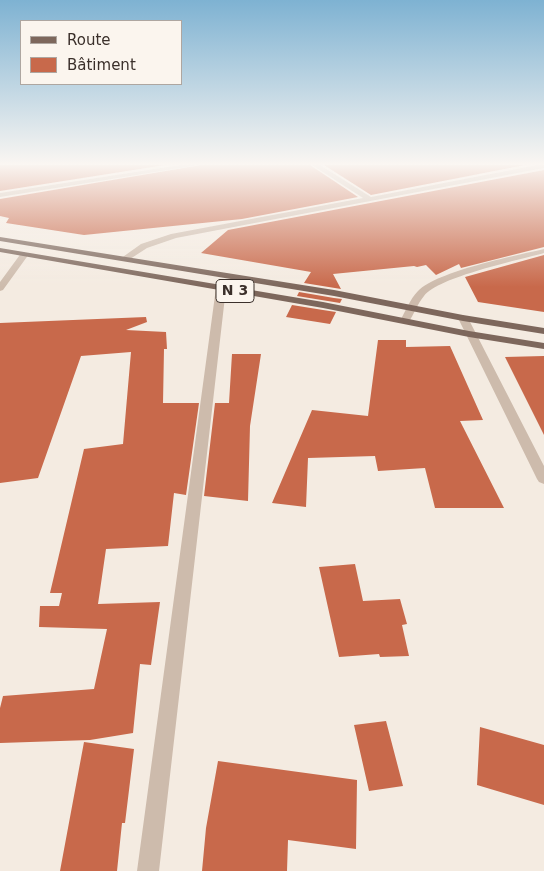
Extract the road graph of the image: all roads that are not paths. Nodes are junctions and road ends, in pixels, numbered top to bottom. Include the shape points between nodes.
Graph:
1 (335, 206) edge
2 (0, 239) edge
3 (0, 250) edge
4 (544, 251) edge
5 (25, 254) junction
6 (124, 259) junction
7 (0, 288) edge
8 (221, 288) junction
9 (411, 308) junction
10 (462, 318) junction
11 (405, 321) junction
12 (544, 331) edge
13 (469, 334) junction
14 (544, 346) edge
15 (544, 479) edge
16 (148, 871) edge

1 - 6 street via 174,236 144,246
2 - 6 main road, N 3
3 - 5 main road, N 3
4 - 9 street via 432,284 424,288
5 - 7 street
5 - 8 main road, N 3
6 - 9 main road, N 3
8 - 11 main road, N 3
8 - 16 street
9 - 10 main road, N 3
9 - 11 street
10 - 12 main road, N 3
10 - 13 street
11 - 13 main road, N 3
13 - 14 main road, N 3
13 - 15 street

